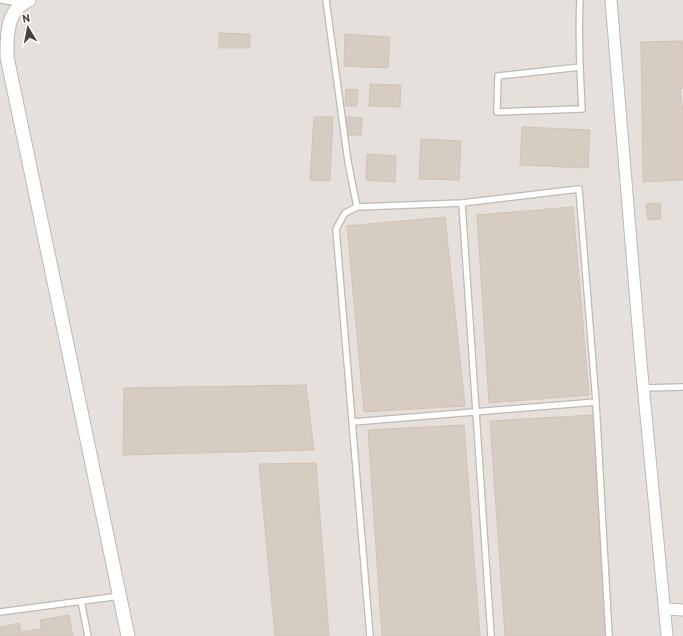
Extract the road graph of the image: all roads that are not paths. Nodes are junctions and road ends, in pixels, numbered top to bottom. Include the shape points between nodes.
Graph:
1 (0, 0) edge
2 (326, 0) edge
3 (580, 0) edge
4 (611, 0) edge
5 (25, 2) edge
6 (580, 67) junction
7 (462, 203) junction
8 (357, 208) junction
9 (683, 387) edge
10 (644, 388) junction
11 (596, 402) junction
12 (476, 413) junction
13 (353, 422) junction
14 (120, 596) junction
15 (81, 601) junction
16 (666, 609) junction
17 (683, 610) edge
18 (0, 612) edge
19 (88, 636) edge
20 (128, 636) edge
21 (370, 636) edge
22 (492, 636) edge
23 (609, 636) edge
24 (667, 636) edge

1 - 5 lane
2 - 8 lane via 348,162
3 - 6 lane
4 - 10 street
5 - 14 street via 10,18 7,33 8,57
6 - 6 lane via 582,109 497,112 498,76
7 - 8 lane
7 - 11 lane via 579,189
7 - 12 lane
8 - 13 lane via 345,213 336,229
9 - 10 lane
10 - 16 street
11 - 12 lane
11 - 23 lane
12 - 13 lane
12 - 22 lane
13 - 21 lane
14 - 15 lane
14 - 20 street
15 - 18 lane
15 - 19 lane
16 - 17 street
16 - 24 street

